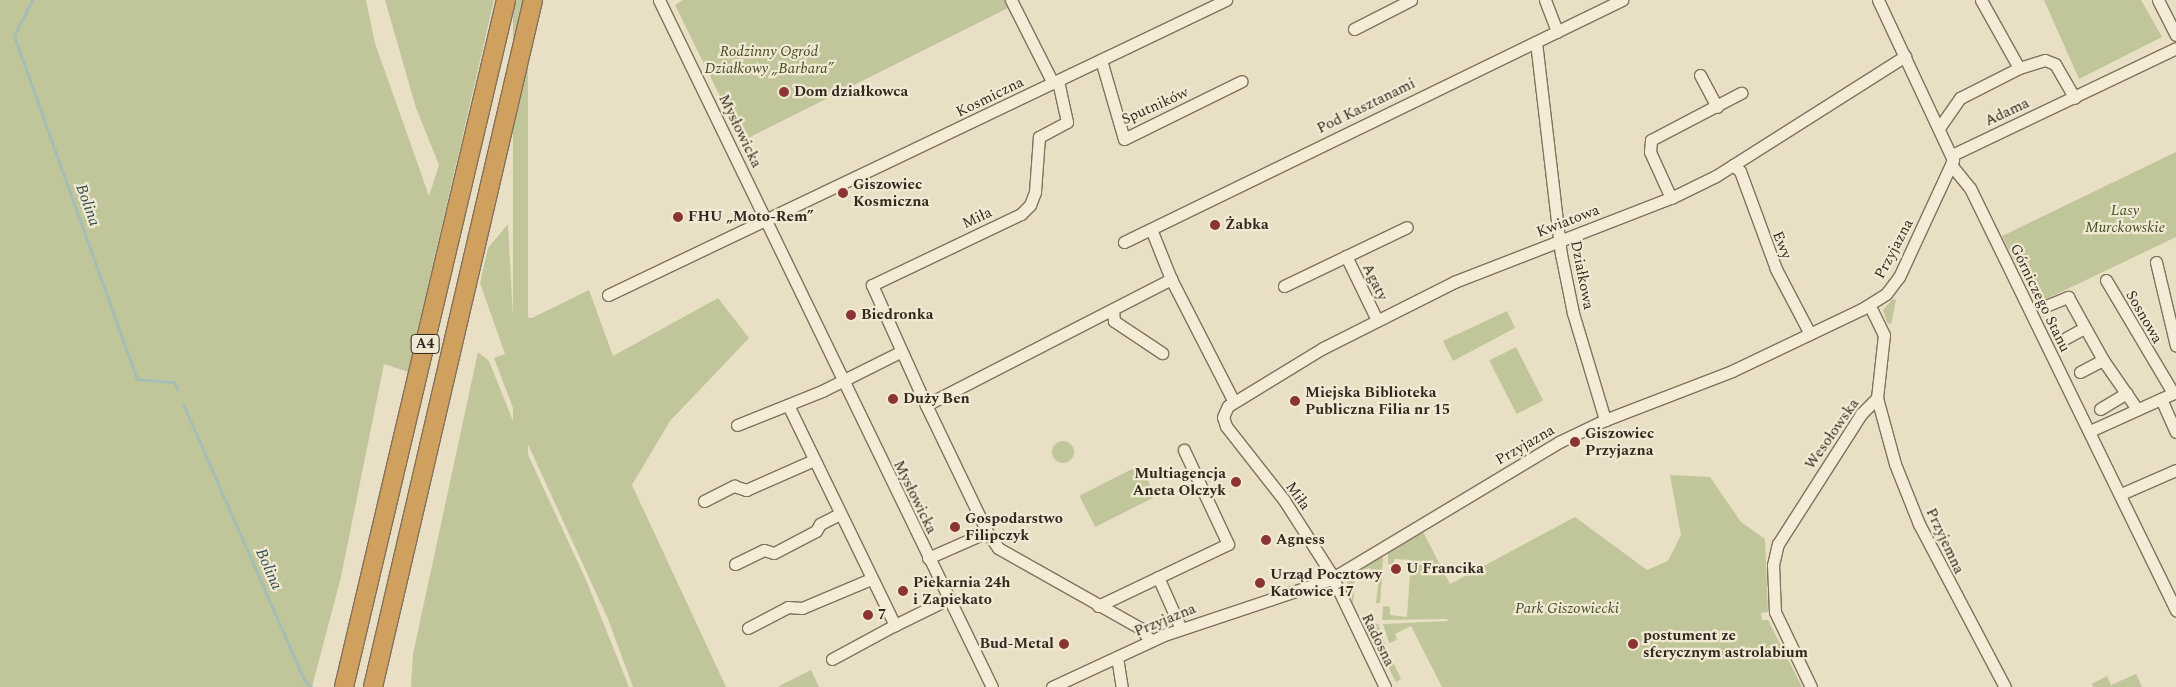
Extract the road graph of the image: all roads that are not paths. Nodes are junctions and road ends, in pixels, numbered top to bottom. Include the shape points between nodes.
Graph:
1 (506, 0) edge
2 (534, 0) edge
3 (659, 0) edge
4 (1011, 0) edge
5 (1226, 0) edge
6 (1411, 0) edge
7 (1545, 0) edge
8 (1622, 0) edge
9 (1878, 0) edge
10 (1981, 0) edge
11 (2158, 0) edge
12 (1354, 29) dead end
13 (1557, 32) junction
14 (2176, 35) edge
15 (1536, 42) junction
16 (2176, 48) edge
17 (1905, 56) junction
18 (1101, 60) junction
19 (2018, 68) junction
20 (1700, 75) dead end
21 (1242, 81) dead end
22 (1056, 82) junction
23 (1741, 93) dead end
24 (2075, 98) junction
25 (1717, 107) junction
26 (1940, 128) junction
27 (1952, 161) junction
28 (1733, 165) junction
29 (1671, 198) junction
30 (767, 221) junction
31 (1407, 227) dead end
32 (1151, 228) junction
33 (1559, 240) junction
34 (1124, 242) dead end
35 (1346, 256) junction
36 (2156, 262) dead end
37 (1171, 279) junction
38 (2106, 280) dead end
39 (1284, 286) dead end
40 (608, 295) dead end
41 (2048, 305) dead end
42 (1870, 306) junction
43 (1113, 310) junction
44 (1377, 320) junction
45 (2084, 328) junction
46 (1810, 334) junction
47 (2066, 338) dead end
48 (2176, 346) edge
49 (900, 352) junction
50 (1162, 353) dead end
51 (2103, 360) junction
52 (2080, 372) dead end
53 (841, 381) junction
54 (2174, 393) edge
55 (2126, 394) junction
56 (1877, 398) junction
57 (2161, 399) junction
58 (1234, 402) junction
59 (788, 404) junction
60 (926, 405) junction
61 (2100, 409) dead end
62 (2136, 409) junction
63 (1605, 420) junction
64 (737, 425) dead end
65 (2090, 431) junction
66 (2176, 432) edge
67 (1184, 450) dead end
68 (814, 460) junction
69 (2176, 470) edge
70 (2120, 494) junction
71 (704, 501) dead end
72 (840, 514) junction
73 (986, 532) junction
74 (928, 558) junction
75 (735, 564) dead end
76 (1158, 577) junction
77 (872, 579) junction
78 (1331, 579) junction
79 (948, 598) junction
80 (1098, 606) junction
81 (2176, 611) edge
82 (895, 625) junction
83 (748, 628) dead end
84 (1181, 629) junction
85 (1151, 641) junction
86 (1117, 657) junction
87 (832, 659) dead end
88 (344, 687) edge
89 (373, 687) edge
90 (992, 687) edge
91 (1052, 687) edge
92 (1122, 687) edge
93 (1385, 687) edge
94 (1811, 687) edge
95 (2005, 687) edge

1 - 88 highway, A4
2 - 89 highway, A4
3 - 30 street, Mysłowicka
4 - 22 street
5 - 18 street, Kosmiczna
6 - 12 street
7 - 13 street
8 - 13 street, Pod Kasztanami
9 - 17 street, Górniczego Stanu
10 - 19 street
11 - 14 street
13 - 15 street, Pod Kasztanami
15 - 32 street, Pod Kasztanami
15 - 33 street, Działkowa
16 - 24 street, Adama
17 - 26 street, Górniczego Stanu
17 - 28 street, Kwiatowa
18 - 21 street, Sputników via 1124,139
18 - 22 street, Kosmiczna
19 - 24 street via 2050,61
19 - 26 street via 1960,98
20 - 25 street
22 - 30 street, Kosmiczna
22 - 49 street, Miła via 1067,122 1039,137 1035,192 1030,205 1020,214 872,285
23 - 25 street
24 - 27 street, Adama
25 - 29 street via 1651,140 1650,152
26 - 27 street, Górniczego Stanu
27 - 42 street, Przyjazna via 1899,277 1890,291
27 - 65 street, Górniczego Stanu via 1967,183
28 - 29 street, Kwiatowa
28 - 46 street, Ewy via 1740,172 1776,269
29 - 33 street, Kwiatowa
30 - 40 street
30 - 53 street, Mysłowicka
31 - 35 street, Agaty
32 - 34 street, Pod Kasztanami
32 - 37 street
33 - 44 street, Kwiatowa via 1454,282
33 - 63 street, Działkowa via 1574,313
35 - 39 street, Agaty
35 - 44 street, Agaty
36 - 48 street, Sosnowa
37 - 43 street
37 - 58 street
38 - 54 street, Sosnowa
41 - 45 street via 2068,297
42 - 46 street, Przyjazna
42 - 56 street, Wesołowska via 1884,335
43 - 50 street via 1114,321
43 - 60 street
44 - 58 street, Kwiatowa via 1323,348
45 - 47 street
45 - 51 street
46 - 63 street, Przyjazna via 1700,385
49 - 53 street
49 - 60 street, Miła
51 - 52 street
51 - 55 street
53 - 59 street
53 - 74 street, Mysłowicka
54 - 57 street, Sosnowa
55 - 61 street
55 - 62 street
56 - 94 street, Wesołowska via 1861,414 1778,544 1773,565 1775,612
56 - 95 street, Przyjemna via 1895,464 1919,524
57 - 62 street, Sosnowa
57 - 66 street
58 - 78 street, Miła via 1224,411 1226,426 1284,500
59 - 64 street
59 - 68 street
60 - 73 street, Miła
62 - 65 street, Sosnowa
63 - 78 street, Przyjazna via 1545,450
65 - 70 street, Górniczego Stanu
67 - 76 street via 1228,544
68 - 71 street via 746,490 734,486
68 - 72 street
69 - 70 street
70 - 81 street, Górniczego Stanu
72 - 75 street via 774,553 764,550
72 - 77 street
73 - 74 street
73 - 80 street, Miła via 998,548
74 - 79 street, Mysłowicka
76 - 80 street
76 - 84 street
77 - 82 street
77 - 83 street via 802,608 788,607
78 - 84 street, Przyjazna
78 - 93 street, Radosna
79 - 82 street
79 - 90 street, Mysłowicka
80 - 85 street, Miła via 1140,628
82 - 87 street
84 - 85 street, Przyjazna
85 - 86 street, Przyjazna
86 - 91 street, Przyjazna
86 - 92 street

